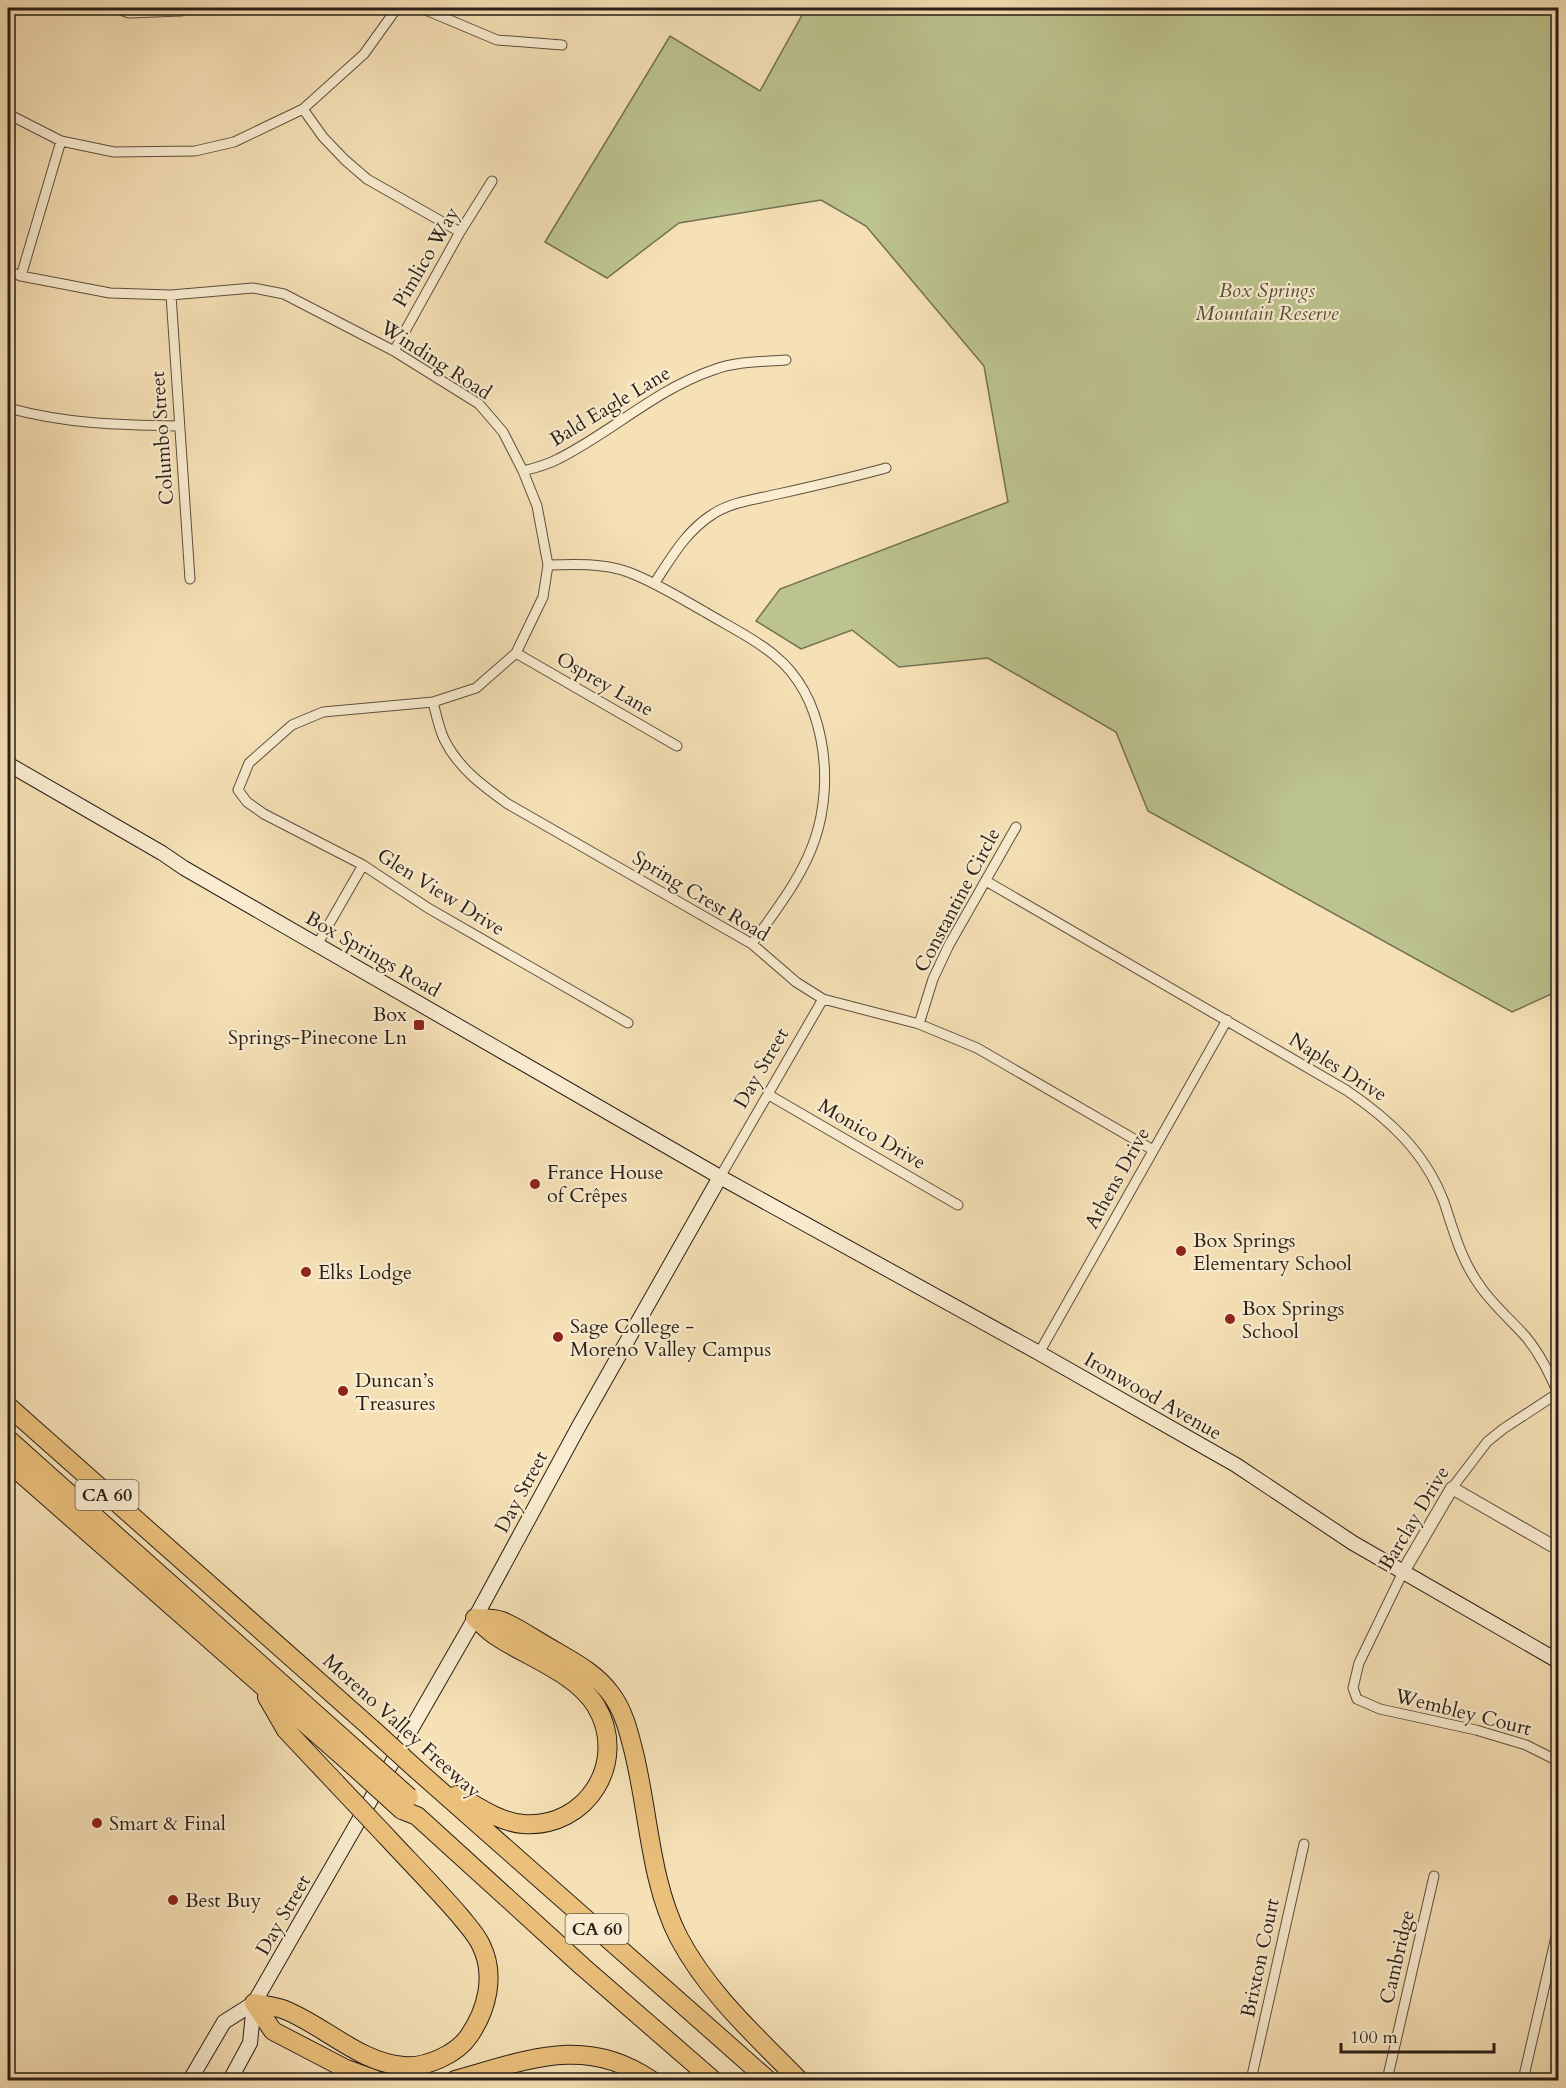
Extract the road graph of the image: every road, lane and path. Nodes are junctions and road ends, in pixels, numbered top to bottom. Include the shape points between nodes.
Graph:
1 (115, 8) edge
2 (189, 8) edge
3 (397, 8) edge
4 (421, 8) edge
5 (562, 45) dead end
6 (303, 109) junction
7 (8, 114) edge
8 (61, 141) junction
9 (492, 181) dead end
10 (460, 232) junction
11 (8, 271) edge
12 (21, 276) junction
13 (171, 295) junction
14 (394, 351) junction
15 (786, 360) dead end
16 (8, 408) edge
17 (179, 426) junction
18 (886, 468) dead end
19 (523, 471) junction
20 (548, 565) junction
21 (190, 579) dead end
22 (654, 584) junction
23 (516, 653) junction
24 (433, 702) junction
25 (676, 746) dead end
26 (8, 764) edge
27 (238, 789) joint
28 (1016, 827) dead end
29 (363, 865) junction
30 (986, 880) junction
31 (752, 944) junction
32 (317, 945) junction
33 (823, 999) junction
34 (1227, 1020) junction
35 (628, 1023) dead end
36 (919, 1024) junction
37 (768, 1095) junction
38 (1153, 1150) junction
39 (720, 1177) junction
40 (958, 1205) dead end
41 (1039, 1353) junction
42 (1558, 1393) edge
43 (8, 1406) edge
44 (8, 1439) edge
45 (8, 1462) edge
46 (1452, 1488) junction
47 (1558, 1550) edge
48 (1403, 1572) junction
49 (476, 1617) junction
50 (1558, 1661) edge
51 (260, 1685) junction
52 (1358, 1699) joint
53 (352, 1756) junction
54 (1558, 1761) edge
55 (421, 1773) junction
56 (1304, 1844) dead end
57 (1434, 1876) dead end
58 (1558, 1928) edge
59 (254, 2002) junction
60 (190, 2080) edge
61 (230, 2080) edge
62 (376, 2080) edge
63 (455, 2080) edge
64 (651, 2080) edge
65 (713, 2080) edge
66 (768, 2080) edge
67 (799, 2080) edge
68 (1254, 2080) edge
69 (1387, 2080) edge
70 (1523, 2080) edge

1 - 2 street via 129,13
3 - 6 street via 364,54
4 - 5 street via 496,40
6 - 8 street via 234,142 195,151 114,152
6 - 10 street via 323,137 367,179
7 - 8 street
8 - 12 street
9 - 10 street, Pimlico Way
10 - 14 street, Pimlico Way
11 - 12 street, Winding Road
12 - 13 street, Winding Road via 110,293
13 - 14 street, Winding Road via 253,288 284,294
13 - 17 street, Columbo Street
14 - 19 street, Winding Road via 479,404 503,432
15 - 19 street, Bald Eagle Lane via 714,369 654,398 555,461
16 - 17 street via 38,417 96,425
17 - 21 street, Columbo Street
18 - 22 street via 741,502 714,513 691,531
19 - 20 street, Winding Road via 537,506
20 - 22 street via 600,566
20 - 23 street, Winding Road via 543,597
22 - 31 street via 775,655 798,680 812,705 821,735 823,808 815,840 804,866
23 - 24 street, Winding Road via 476,687
23 - 25 street, Osprey Lane
24 - 27 street, Winding Road via 323,712 292,725 249,763
24 - 31 street, Spring Crest Road via 443,738 476,781 508,804
26 - 32 main road, Box Springs Road
27 - 29 street, Glen View Drive via 247,802 264,814
28 - 30 street, Constantine Circle
29 - 32 street
29 - 35 street, Glen View Drive via 428,908
30 - 34 street, Naples Drive
30 - 36 street, Constantine Circle via 933,979
31 - 33 street, Spring Crest Road via 796,982
32 - 39 main road, Box Springs Road
33 - 36 street, Spring Crest Road
33 - 37 street, Day Street
34 - 38 street, Athens Drive
34 - 42 street, Naples Drive via 1346,1090 1395,1127 1432,1174 1464,1262 1480,1288 1542,1359
36 - 38 street, Spring Crest Road via 977,1048
37 - 39 street, Day Street
37 - 40 street, Monico Drive
38 - 41 street, Athens Drive
39 - 41 main road, Ironwood Avenue
39 - 49 main road, Day Street
41 - 48 main road, Ironwood Avenue via 1236,1465
42 - 46 street, Barclay Drive via 1487,1442
43 - 55 highway, Moreno Valley Freeway / CA 60, bridge
44 - 53 highway
45 - 51 highway, CA 60
46 - 47 street
46 - 48 street, Barclay Drive
48 - 50 main road, Ironwood Avenue
48 - 52 street, Barclay Drive via 1359,1663 1353,1688
49 - 55 highway via 494,1635 585,1691 604,1721 608,1737 603,1775 570,1815 531,1825 493,1815
49 - 59 main road, Day Street
49 - 67 highway via 501,1620 579,1665 611,1694 628,1730 662,1893 679,1938 713,1989
51 - 53 highway, CA 60
51 - 59 highway, bridge via 286,1730 475,1935 488,1969 488,1991 484,2009 467,2039 445,2056 405,2066 367,2055 284,2009
52 - 54 street, Wembley Court via 1380,1710 1526,1745
53 - 65 highway, CA 60, bridge
55 - 66 highway, Moreno Valley Freeway / CA 60
56 - 68 street, Brixton Court
57 - 69 street, Cambridge
58 - 70 street
59 - 60 main road, Day Street via 225,2022
59 - 61 main road, Day Street via 250,2043
59 - 62 highway via 273,2031
63 - 64 highway via 536,2058 579,2054 619,2062

